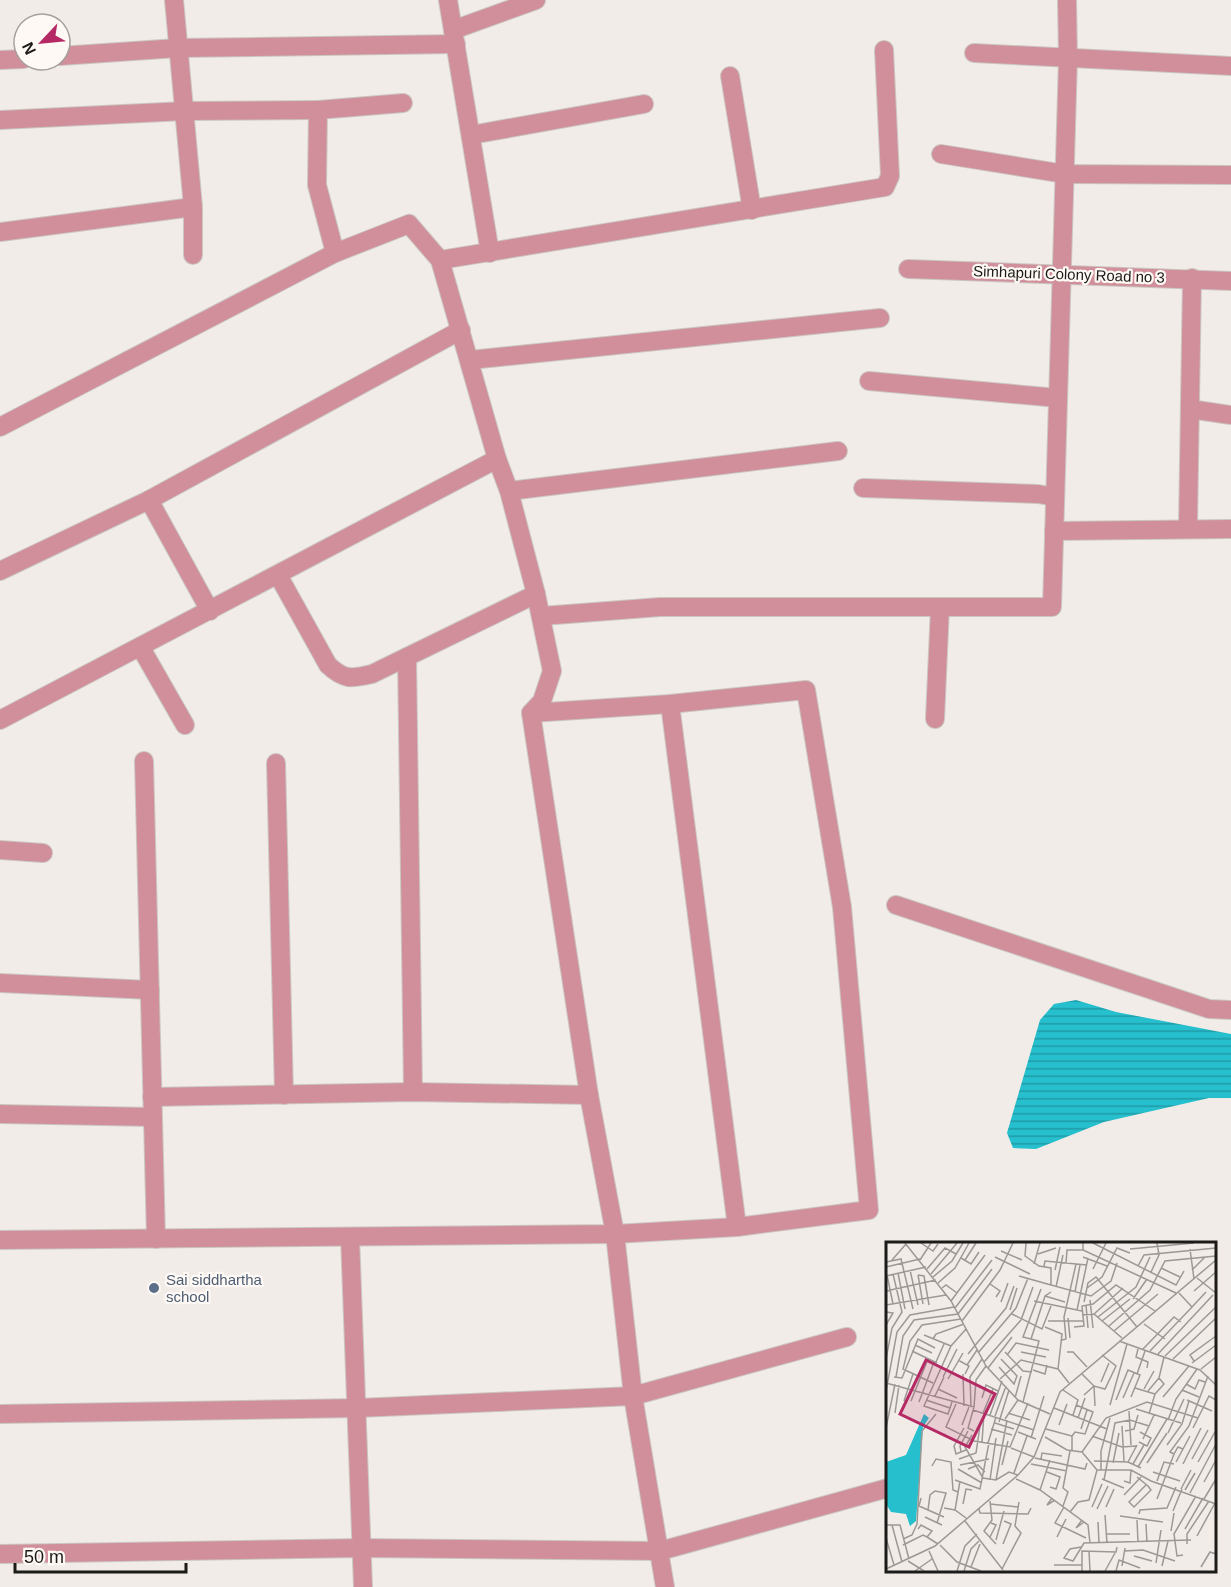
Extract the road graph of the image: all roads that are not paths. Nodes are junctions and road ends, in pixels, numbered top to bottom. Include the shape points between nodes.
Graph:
1 (174, 0) edge
2 (448, 0) edge
3 (536, 0) edge
4 (1067, 0) edge
5 (454, 37) junction
6 (178, 48) junction
7 (884, 50) dead end
8 (974, 53) dead end
9 (72, 55) edge
10 (1068, 58) junction
11 (1231, 66) edge
12 (730, 76) dead end
13 (403, 103) dead end
14 (644, 104) dead end
15 (318, 110) junction
16 (185, 111) junction
17 (0, 120) edge
18 (471, 135) junction
19 (940, 154) dead end
20 (1065, 174) junction
21 (1231, 175) edge
22 (193, 207) junction
23 (752, 210) junction
24 (0, 232) edge
25 (334, 253) junction
26 (490, 253) junction
27 (193, 255) dead end
28 (440, 260) junction
29 (908, 269) dead end
30 (1062, 275) junction
31 (1192, 278) junction
32 (1231, 281) edge
33 (880, 318) dead end
34 (461, 330) junction
35 (470, 360) junction
36 (869, 381) dead end
37 (1058, 398) junction
38 (1190, 409) junction
39 (1231, 414) edge
40 (0, 427) edge
41 (838, 451) dead end
42 (497, 459) junction
43 (863, 488) dead end
44 (509, 491) junction
45 (1055, 497) junction
46 (149, 500) junction
47 (1188, 528) junction
48 (1231, 529) edge
49 (1054, 531) junction
50 (0, 571) edge
51 (278, 575) junction
52 (537, 594) junction
53 (940, 607) junction
54 (210, 611) junction
55 (542, 616) junction
56 (141, 648) junction
57 (407, 657) junction
58 (670, 704) junction
59 (531, 713) junction
60 (935, 719) dead end
61 (0, 720) edge
62 (185, 725) dead end
63 (144, 761) dead end
64 (276, 763) dead end
65 (0, 850) edge
66 (43, 853) dead end
67 (896, 905) dead end
68 (0, 983) edge
69 (150, 990) junction
70 (1231, 1010) edge
71 (414, 1092) junction
72 (284, 1095) junction
73 (589, 1095) junction
74 (152, 1097) junction
75 (0, 1114) edge
76 (152, 1117) junction
77 (737, 1227) junction
78 (615, 1234) junction
79 (350, 1237) junction
80 (156, 1239) junction
81 (0, 1240) edge
82 (847, 1337) dead end
83 (633, 1396) junction
84 (358, 1407) junction
85 (0, 1414) edge
86 (886, 1489) edge
87 (361, 1548) junction
88 (660, 1551) junction
89 (0, 1554) edge
90 (363, 1587) edge
91 (666, 1587) edge

1 - 6 street
2 - 5 street
3 - 5 street
4 - 10 street
5 - 6 street
5 - 18 street
6 - 9 street
6 - 16 street
7 - 23 street via 889,182 885,187
8 - 10 street
10 - 11 street
10 - 20 street
12 - 23 street
13 - 15 street
14 - 18 street
15 - 16 street
15 - 25 street via 317,186
16 - 17 street
16 - 22 street
18 - 26 street
19 - 20 street
20 - 21 street
20 - 30 street
22 - 24 street
22 - 27 street
23 - 26 street
25 - 28 street via 409,224
25 - 40 street
26 - 28 street
28 - 34 street
29 - 30 street, Simhapuri Colony Road no 3
30 - 31 street, Simhapuri Colony Road no 3
30 - 37 street
31 - 32 street, Simhapuri Colony Road no 3
31 - 38 street
33 - 35 street
34 - 35 street
34 - 46 street
35 - 42 street
36 - 37 street
37 - 45 street
38 - 39 street
38 - 47 street
41 - 44 street
42 - 44 street
42 - 51 street
43 - 45 street
44 - 52 street
45 - 49 street
46 - 50 street
46 - 54 street
47 - 48 street
47 - 49 street
49 - 53 street via 1052,607
51 - 54 street
51 - 57 street via 328,665 340,676 372,674
52 - 55 street
52 - 57 street
53 - 55 street via 660,607
53 - 60 street
54 - 56 street
55 - 59 street via 552,671 542,701
56 - 61 street
56 - 62 street
57 - 71 street
58 - 59 street
58 - 77 street
58 - 77 street via 806,690 842,907 869,1210
59 - 73 street
63 - 69 street
64 - 72 street
65 - 66 street
67 - 70 street via 1209,1009
68 - 69 street
69 - 74 street
71 - 72 street
71 - 73 street
72 - 74 street
73 - 78 street
74 - 76 street
75 - 76 street
76 - 80 street
77 - 78 street
78 - 79 street
78 - 83 street
79 - 80 street
79 - 84 street
80 - 81 street
82 - 83 street
83 - 84 street
83 - 88 street
84 - 85 street
84 - 87 street
86 - 88 street
87 - 88 street
87 - 89 street
87 - 90 street
88 - 91 street

